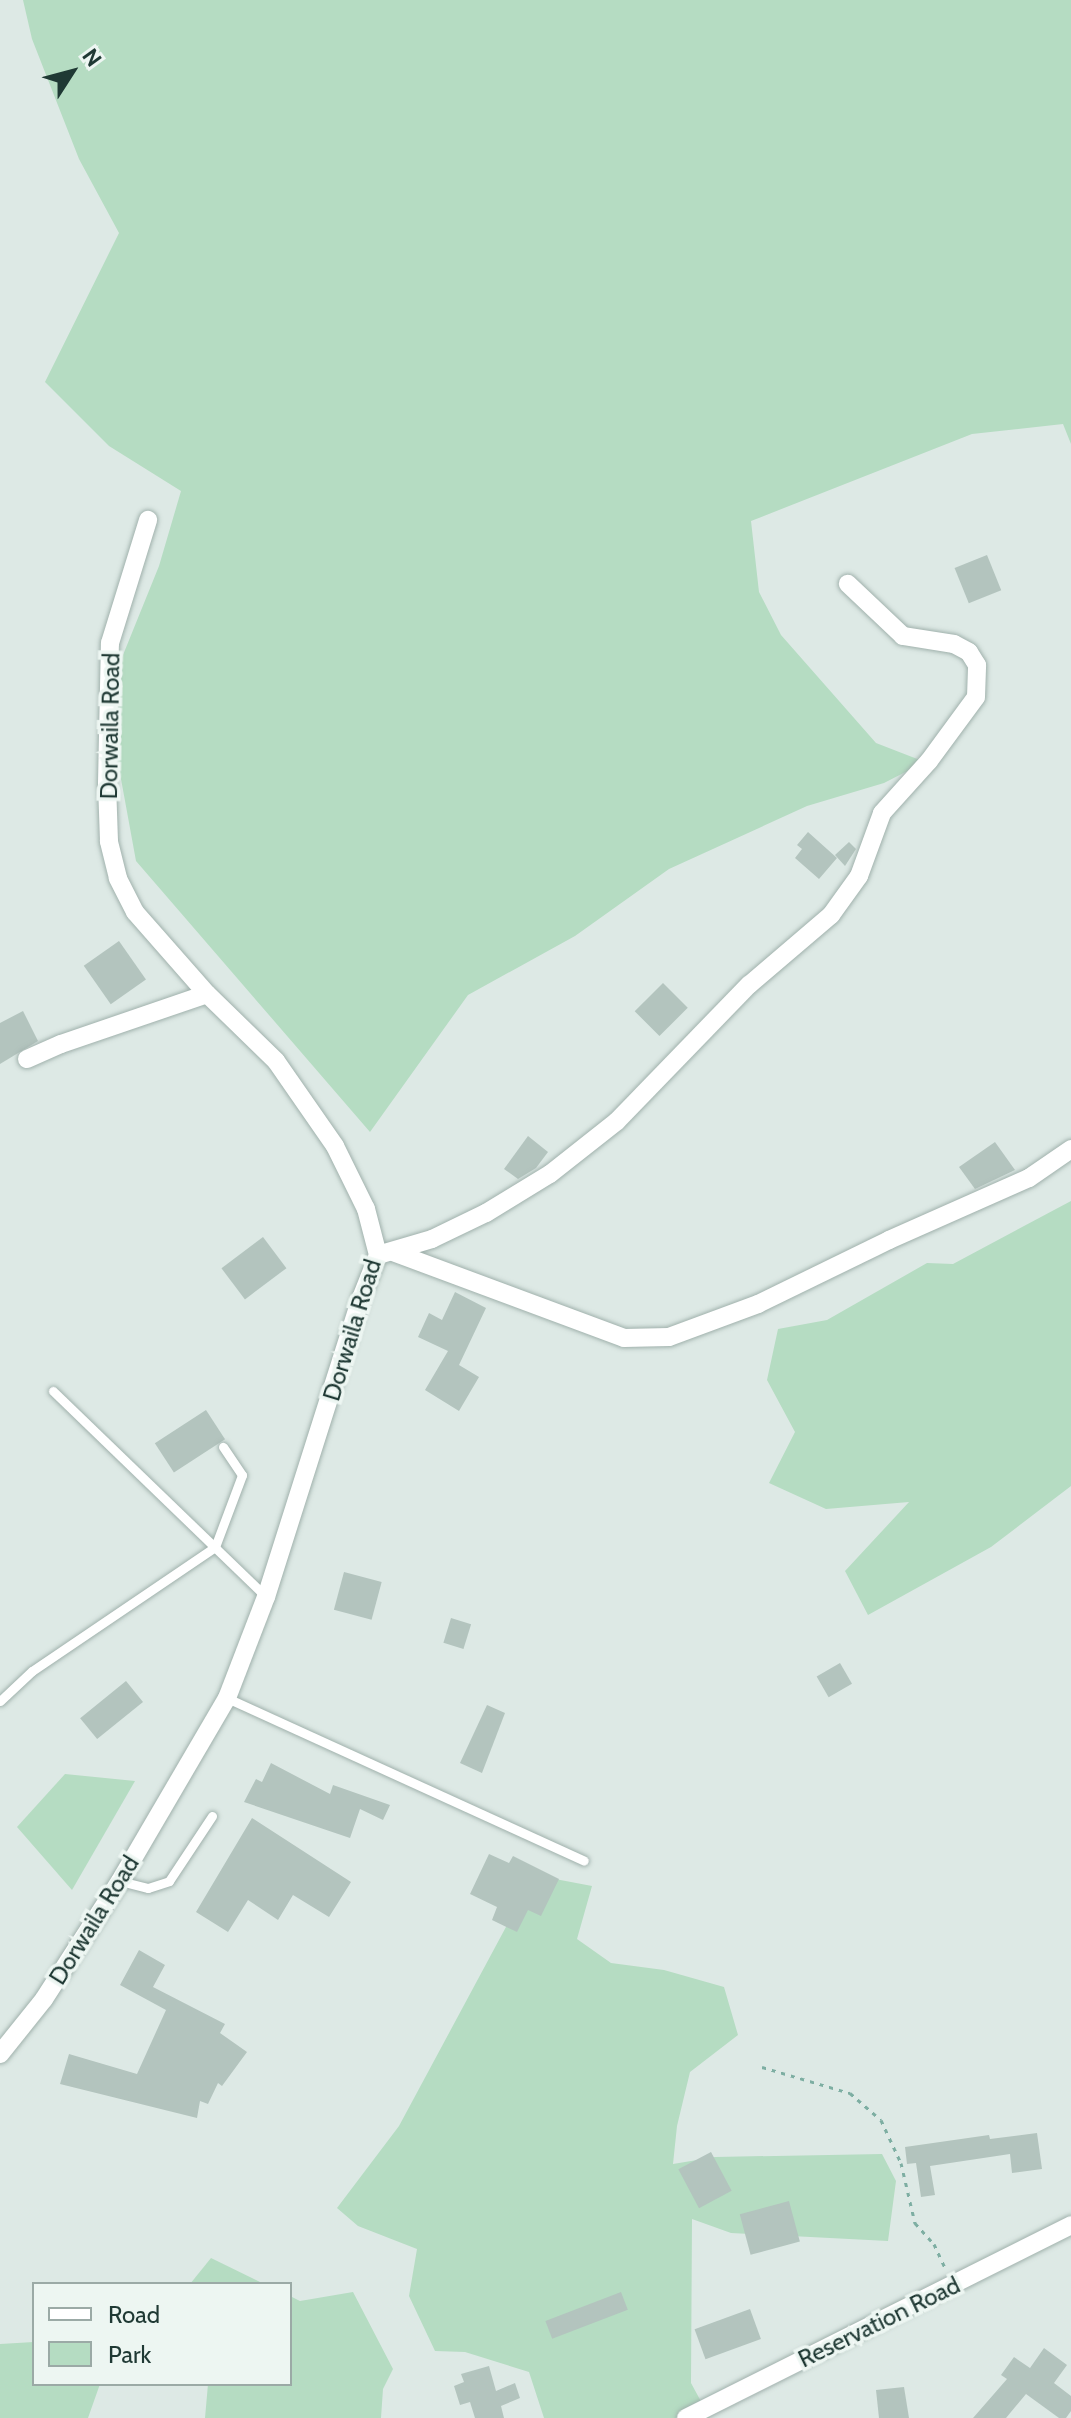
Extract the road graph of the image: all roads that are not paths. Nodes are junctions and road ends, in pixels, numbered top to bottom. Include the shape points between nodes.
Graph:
1 (148, 520) dead end
2 (848, 584) dead end
3 (207, 994) junction
4 (27, 1059) dead end
5 (1071, 1149) edge
6 (386, 1253) junction
7 (53, 1391) dead end
8 (223, 1447) dead end
9 (215, 1547) junction
10 (266, 1597) junction
11 (227, 1698) junction
12 (0, 1701) edge
13 (212, 1816) dead end
14 (584, 1861) dead end
15 (120, 1881) junction
16 (0, 2054) edge
17 (1071, 2225) edge
18 (686, 2418) edge

1 - 3 street, Dorwaila Road via 110,643 109,841 118,878 135,912
2 - 6 street via 903,636 954,644 969,652 977,665 976,697 882,813 859,876 831,915 749,985 617,1121 550,1174 486,1213 432,1239
3 - 4 street
3 - 6 street, Dorwaila Road via 276,1061 335,1146
5 - 6 street via 1029,1178 758,1304 669,1337 624,1338
6 - 10 street, Dorwaila Road via 361,1298
7 - 9 lane
8 - 9 lane via 242,1475
9 - 10 lane
9 - 12 lane via 32,1671
10 - 11 street, Dorwaila Road
11 - 14 lane
11 - 15 street, Dorwaila Road
13 - 15 lane via 169,1881 148,1888
15 - 16 street, Dorwaila Road via 44,1999
17 - 18 street, Reservation Road

